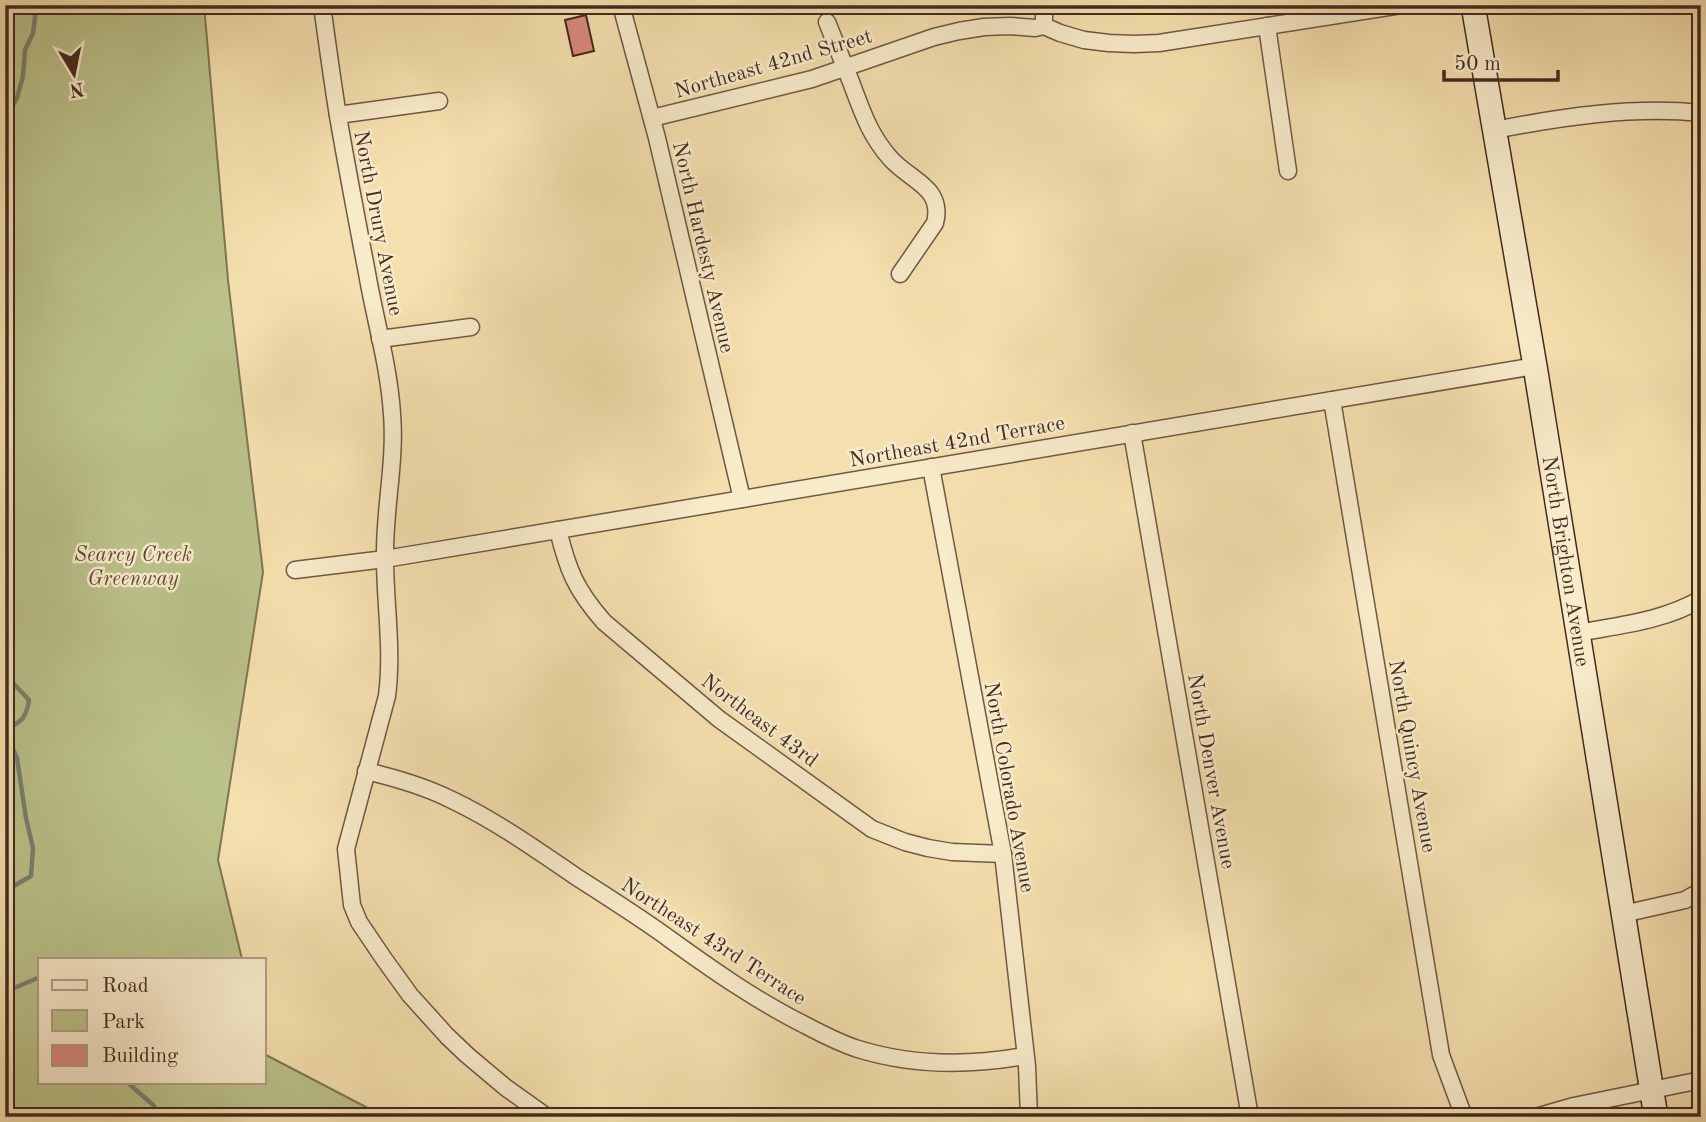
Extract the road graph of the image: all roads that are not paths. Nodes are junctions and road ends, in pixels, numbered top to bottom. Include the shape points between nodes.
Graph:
1 (322, 5) edge
2 (621, 5) edge
3 (1044, 5) edge
4 (1401, 5) edge
5 (1473, 5) edge
6 (827, 22) dead end
7 (1044, 26) junction
8 (1266, 26) junction
9 (845, 67) junction
10 (439, 101) dead end
11 (1701, 113) edge
12 (338, 115) junction
13 (652, 118) junction
14 (1494, 130) junction
15 (1288, 171) dead end
16 (900, 274) dead end
17 (471, 327) dead end
18 (380, 339) junction
19 (1535, 366) junction
20 (1332, 400) junction
21 (1132, 433) junction
22 (931, 467) junction
23 (742, 499) junction
24 (558, 530) junction
25 (385, 559) junction
26 (295, 570) dead end
27 (1701, 599) edge
28 (1578, 633) junction
29 (366, 771) junction
30 (1003, 854) junction
31 (1701, 891) edge
32 (1623, 914) junction
33 (1026, 1056) junction
34 (1701, 1080) edge
35 (1651, 1089) junction
36 (547, 1117) edge
37 (1029, 1117) edge
38 (1250, 1117) edge
39 (1464, 1117) edge
40 (1536, 1117) edge
41 (1656, 1117) edge

1 - 12 street, North Drury Avenue
2 - 13 street, North Hardesty Avenue
3 - 7 street
4 - 8 street, Northeast 42nd Street
5 - 14 main road, North Brighton Avenue
6 - 9 street
7 - 8 street, Northeast 42nd Street via 1084,40 1134,44
7 - 9 street, Northeast 42nd Street via 959,31
8 - 15 street
9 - 13 street, Northeast 42nd Street
9 - 16 street via 879,145 937,204 935,223
10 - 12 street, North Drury Avenue
11 - 14 street via 1591,116
12 - 18 street, North Drury Avenue
13 - 23 street, North Hardesty Avenue
14 - 19 main road, North Brighton Avenue
17 - 18 street, North Drury Avenue
18 - 25 street, North Drury Avenue via 392,417
19 - 20 street, Northeast 42nd Terrace
19 - 28 main road, North Brighton Avenue
20 - 21 street, Northeast 42nd Terrace
20 - 39 street, North Quincy Avenue via 1441,1055
21 - 22 street, Northeast 42nd Terrace
21 - 38 street, North Denver Avenue
22 - 23 street, Northeast 42nd Terrace
22 - 30 street, North Colorado Avenue
23 - 24 street, Northeast 42nd Terrace
24 - 25 street, Northeast 42nd Terrace
24 - 30 street, Northeast 43rd via 566,565 589,605 719,719 872,829 928,848
25 - 26 street
25 - 29 street, North Drury Avenue via 389,681
27 - 28 street via 1664,616
28 - 32 main road, North Brighton Avenue
29 - 33 street, Northeast 43rd Terrace via 409,782 494,822 732,984 838,1042 925,1063
29 - 36 street, North Drury Avenue via 346,849 352,905 359,922 410,995 447,1036
30 - 33 street, North Colorado Avenue
31 - 32 street via 1685,900
32 - 35 main road, North Brighton Avenue
33 - 37 street, North Colorado Avenue
34 - 35 street
35 - 40 street
35 - 41 main road, North Brighton Avenue

